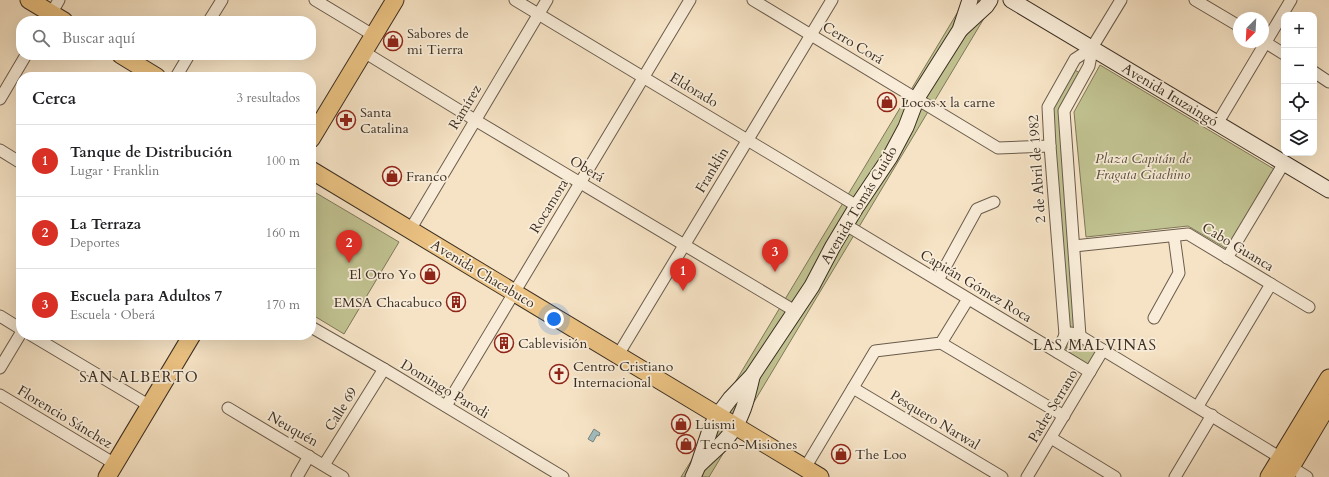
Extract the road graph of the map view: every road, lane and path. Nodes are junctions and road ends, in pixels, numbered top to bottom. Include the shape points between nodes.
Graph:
1 (29, 0) edge
2 (222, 0) edge
3 (315, 0) edge
4 (395, 0) edge
5 (515, 0) edge
6 (547, 0) edge
7 (690, 0) edge
8 (753, 0) edge
9 (832, 0) edge
10 (970, 0) edge
11 (990, 0) edge
12 (1011, 0) edge
13 (1121, 0) edge
14 (1196, 0) edge
15 (1291, 0) edge
16 (55, 14) edge
17 (539, 15) junction
18 (213, 16) edge
19 (1233, 22) edge
20 (960, 30) junction
21 (811, 34) junction
22 (1269, 34) edge
23 (373, 35) junction
24 (1269, 45) edge
25 (1092, 48) junction
26 (1261, 48) edge
27 (364, 52) junction
28 (1281, 52) edge
29 (23, 60) edge
30 (129, 60) edge
31 (186, 60) edge
32 (149, 72) edge
33 (179, 72) edge
34 (1317, 74) edge
35 (644, 78) junction
36 (1329, 82) edge
37 (917, 98) junction
38 (0, 99) edge
39 (475, 120) junction
40 (1217, 124) junction
41 (316, 131) edge
42 (747, 140) junction
43 (1050, 146) junction
44 (0, 150) edge
45 (16, 160) edge
46 (1284, 163) junction
47 (316, 173) edge
48 (581, 182) junction
49 (1329, 190) edge
50 (994, 202) dead end
51 (857, 206) junction
52 (846, 225) junction
53 (410, 230) junction
54 (1174, 236) junction
55 (684, 244) junction
56 (1074, 246) junction
57 (1227, 258) junction
58 (938, 280) junction
59 (1271, 284) junction
60 (514, 292) junction
61 (968, 299) junction
62 (1309, 307) dead end
63 (795, 311) junction
64 (0, 316) edge
65 (1154, 318) dead end
66 (16, 326) edge
67 (316, 330) edge
68 (1072, 335) junction
69 (17, 340) edge
70 (39, 340) edge
71 (189, 340) edge
72 (941, 343) junction
73 (1104, 350) junction
74 (1057, 352) junction
75 (618, 355) junction
76 (0, 368) edge
77 (384, 369) junction
78 (1090, 372) junction
79 (752, 376) junction
80 (1329, 378) edge
81 (853, 388) junction
82 (0, 395) edge
83 (1329, 403) edge
84 (150, 406) junction
85 (446, 406) junction
86 (1198, 406) junction
87 (228, 408) dead end
88 (718, 415) junction
89 (1212, 415) junction
90 (1064, 416) junction
91 (735, 426) junction
92 (1050, 438) junction
93 (309, 456) junction
94 (324, 465) junction
95 (1285, 467) edge
96 (805, 468) junction
97 (695, 471) edge
98 (111, 473) edge
99 (561, 476) edge
100 (296, 477) edge
101 (343, 477) edge
102 (820, 477) edge
103 (1002, 477) edge
104 (1027, 477) edge
105 (1115, 477) edge
106 (1175, 477) edge
107 (1269, 477) edge
108 (1307, 477) edge

1 - 16 main road
2 - 18 street
3 - 23 street
4 - 23 main road
5 - 17 street, Eldorado
6 - 17 street, Ramírez
7 - 35 street, Rocamora
8 - 21 street, Cerro Corá
9 - 21 street, Franklin
10 - 20 main road, Avenida Tomás Guido
11 - 20 main road, Avenida Tomás Guido
12 - 25 main road, Avenida Ituzaingó
13 - 25 street
14 - 19 street
15 - 22 street
17 - 35 street, Eldorado
17 - 39 street, Ramírez
20 - 37 main road, Avenida Tomás Guido
21 - 37 street, Cerro Corá
21 - 42 street, Franklin
23 - 27 main road
24 - 28 street
25 - 40 main road, Avenida Ituzaingó
25 - 43 street, 2 de Abril de 1982 via 1075,59 1048,107
25 - 56 street via 1089,66 1064,111
26 - 40 street
27 - 39 street, Oberá
27 - 41 main road
29 - 38 street
30 - 32 main road
31 - 33 street
34 - 36 street
35 - 42 street, Eldorado
35 - 48 street, Rocamora
37 - 43 street, Cerro Corá via 998,148
37 - 51 main road, Avenida Tomás Guido via 906,127 890,156
39 - 48 street, Oberá
39 - 53 street, Ramírez
40 - 46 main road, Avenida Ituzaingó
42 - 51 street, Eldorado
42 - 55 street, Franklin
43 - 68 street, 2 de Abril de 1982
44 - 45 street
46 - 49 main road, Avenida Ituzaingó
46 - 57 street
47 - 53 main road, Avenida Chacabuco
48 - 55 street, Oberá
48 - 60 street, Rocamora
50 - 58 street via 977,209
51 - 52 main road, Avenida Tomás Guido
52 - 58 street, Capitán Gómez Roca
52 - 63 main road, Avenida Tomás Guido
53 - 60 main road, Avenida Chacabuco
54 - 56 street, Cabo Guanca
54 - 57 street, Cabo Guanca via 1188,234
54 - 65 street via 1179,273
55 - 63 street, Oberá
55 - 75 street, Franklin
56 - 68 street
57 - 59 street, Cabo Guanca
58 - 61 street, Capitán Gómez Roca
59 - 62 street, Cabo Guanca
59 - 86 street
60 - 75 main road, Avenida Chacabuco
60 - 85 street, Rocamora
61 - 72 street
61 - 74 street, Capitán Gómez Roca
63 - 79 main road, Avenida Tomás Guido
64 - 66 street
67 - 77 street, Domingo Parodi
68 - 73 street
68 - 74 street
69 - 76 street
70 - 84 street
71 - 84 main road
72 - 81 street via 876,351
72 - 90 street
73 - 78 street, Padre Serrano
73 - 86 street
74 - 78 street, Capitán Gómez Roca
75 - 88 main road, Avenida Chacabuco
77 - 85 street, Domingo Parodi
77 - 94 street, Calle 69
78 - 90 street, Padre Serrano
79 - 88 main road, Avenida Tomás Guido
79 - 91 main road, Avenida Tomás Guido via 744,410
80 - 95 main road
81 - 96 street
81 - 103 street, Pesquero Narwal
82 - 98 street, Florencio Sánchez
83 - 95 main road
84 - 98 main road
85 - 99 street, Domingo Parodi
86 - 89 street
87 - 93 street, Neuquén
88 - 91 main road, Avenida Chacabuco
88 - 97 main road, Avenida Tomás Guido
89 - 95 street
89 - 106 street
90 - 92 street, Padre Serrano
91 - 96 main road, Avenida Chacabuco
91 - 97 main road, Avenida Tomás Guido
92 - 104 street, Padre Serrano
92 - 105 street
93 - 94 street, Neuquén
93 - 100 street
94 - 101 street, Neuquén
95 - 107 main road
95 - 108 street
96 - 102 main road, Avenida Chacabuco

